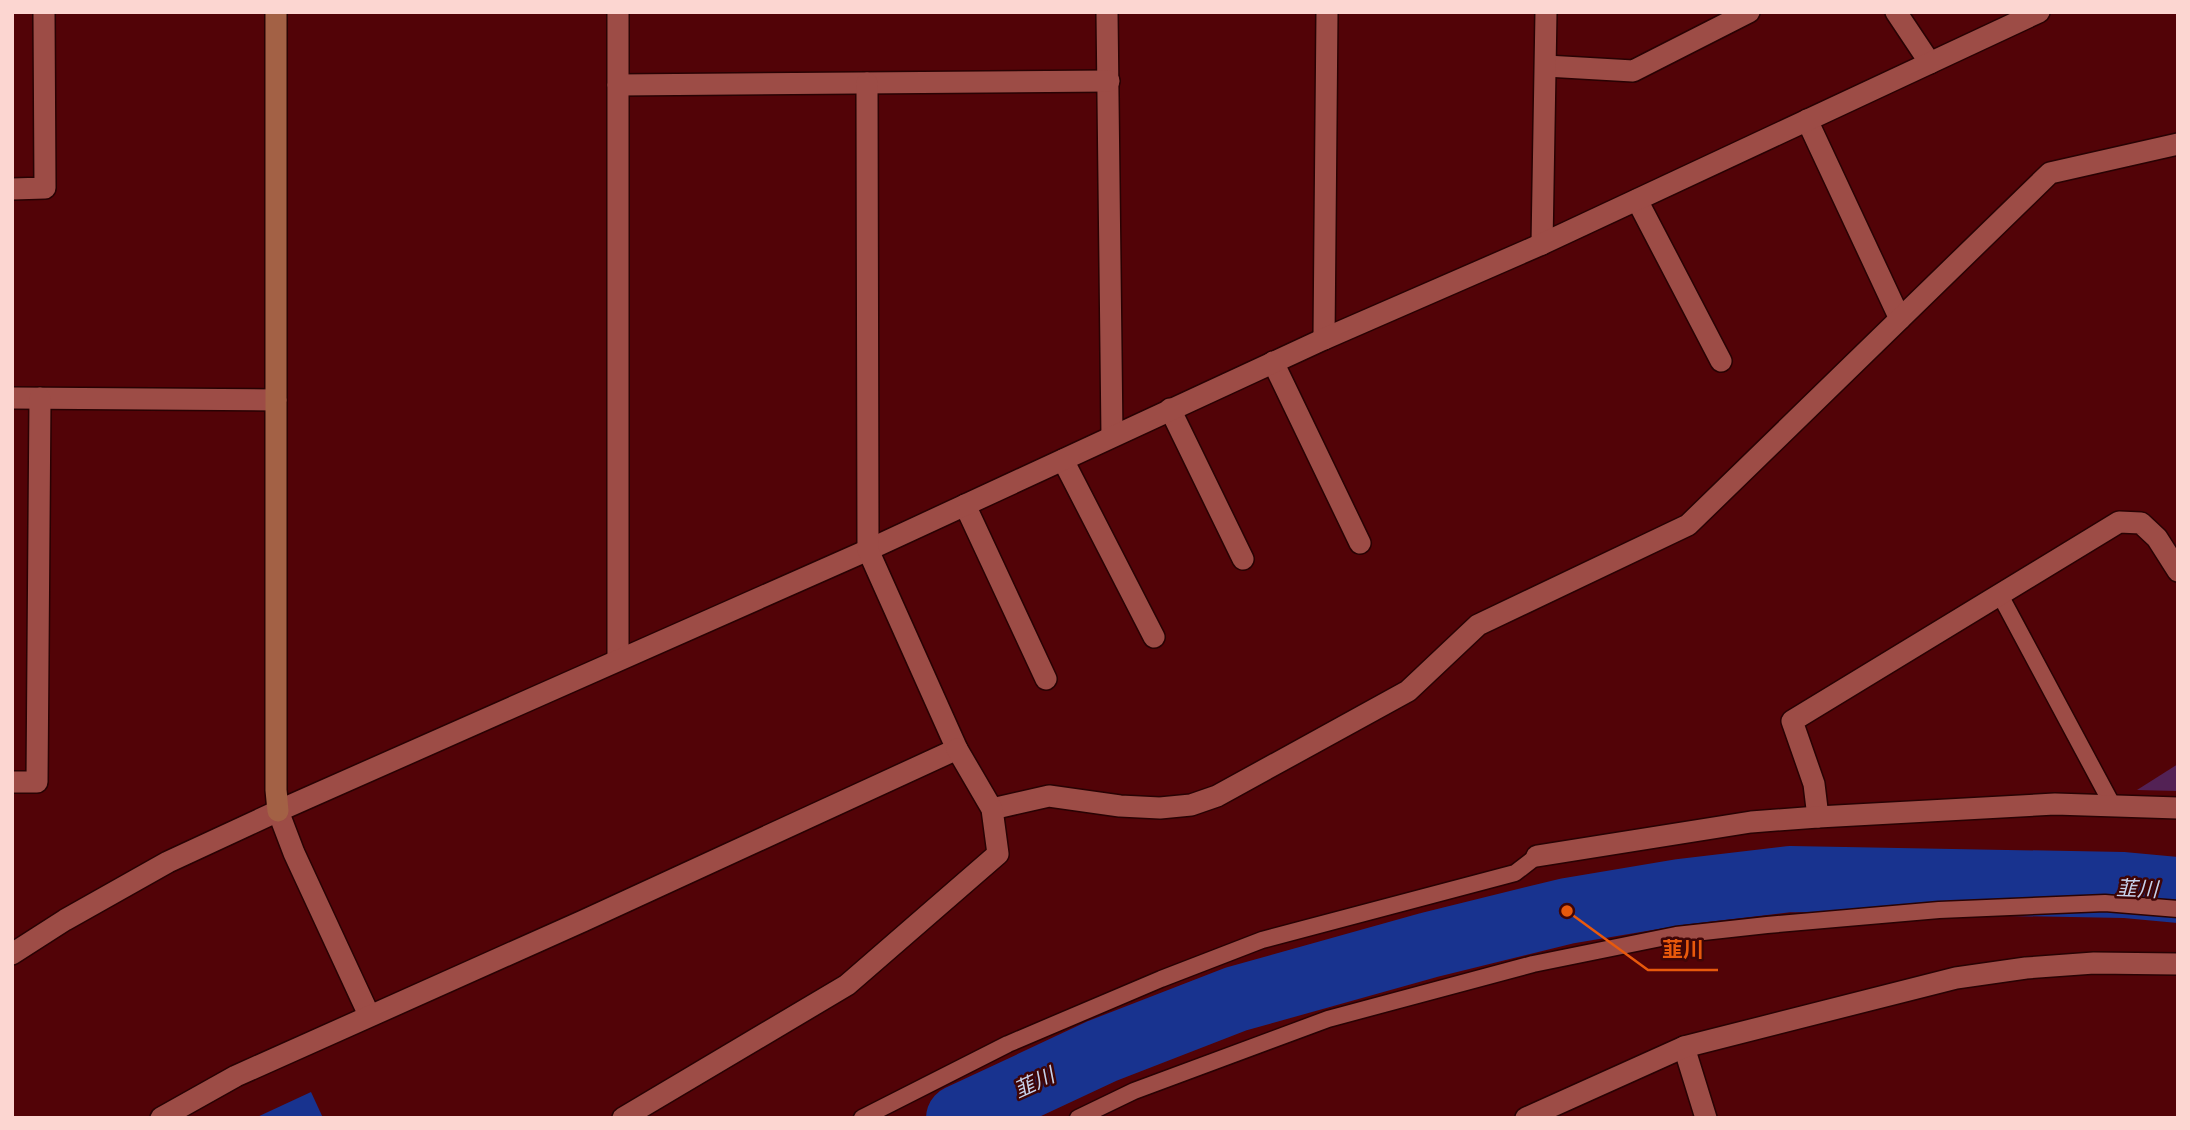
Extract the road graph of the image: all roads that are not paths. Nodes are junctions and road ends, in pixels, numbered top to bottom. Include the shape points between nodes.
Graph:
1 (44, 12) edge
2 (276, 12) edge
3 (618, 12) edge
4 (1107, 12) edge
5 (1327, 12) edge
6 (1546, 12) edge
7 (1749, 12) edge
8 (1896, 12) edge
9 (2039, 12) edge
10 (1930, 63) junction
11 (1546, 66) junction
12 (1109, 81) junction
13 (867, 83) junction
14 (618, 85) junction
15 (1807, 120) junction
16 (2178, 144) edge
17 (12, 189) edge
18 (1637, 200) junction
19 (1542, 244) junction
20 (1900, 319) junction
21 (1324, 339) junction
22 (1721, 361) dead end
23 (1273, 362) junction
24 (12, 398) edge
25 (40, 398) junction
26 (276, 400) junction
27 (1170, 410) junction
28 (1112, 436) junction
29 (1063, 460) junction
30 (965, 505) junction
31 (1360, 543) dead end
32 (868, 550) junction
33 (1243, 559) dead end
34 (2178, 571) edge
35 (2000, 594) junction
36 (1154, 637) dead end
37 (618, 659) junction
38 (1046, 679) dead end
39 (957, 749) junction
40 (12, 782) edge
41 (2113, 806) junction
42 (992, 808) junction
43 (2178, 808) edge
44 (278, 811) junction
45 (1818, 817) junction
46 (1537, 856) joint
47 (2178, 909) edge
48 (12, 954) edge
49 (2178, 964) edge
50 (369, 1015) junction
51 (1684, 1047) junction
52 (161, 1118) edge
53 (623, 1118) edge
54 (862, 1118) edge
55 (1077, 1118) edge
56 (1526, 1118) edge
57 (1706, 1118) edge

1 - 17 street via 44,188
2 - 26 street
3 - 14 street
4 - 12 street
5 - 21 street
6 - 11 street
7 - 11 street via 1633,71
8 - 10 street
9 - 10 street
10 - 15 street
11 - 19 street
12 - 13 street
12 - 28 street
13 - 14 street
13 - 32 street
14 - 37 street
15 - 18 street
15 - 20 street
16 - 20 street via 2050,173
18 - 19 street
18 - 22 street
19 - 21 street
20 - 42 street via 1688,525 1478,625 1409,691 1217,796 1160,808 1049,796
21 - 23 street
23 - 27 street
23 - 31 street
24 - 25 street
25 - 26 street
25 - 40 street via 37,782
26 - 44 street
27 - 28 street
27 - 33 street
28 - 29 street
29 - 30 street
29 - 36 street
30 - 32 street
30 - 38 street
32 - 37 street
32 - 39 street
34 - 35 street via 2157,538 2141,523 2119,522
35 - 41 lane
35 - 45 street via 1792,721 1814,784
37 - 44 street
39 - 42 street
39 - 50 street
41 - 43 street
41 - 45 street via 2054,804
42 - 53 street via 998,854 848,985
44 - 48 street via 167,862
44 - 50 street
45 - 46 street via 1751,822
46 - 54 lane via 1515,873 1262,940 1174,974 1008,1044
47 - 55 lane via 2105,902 1939,910 1676,935 1533,964 1328,1019 1134,1091
49 - 51 street via 2094,963 1956,978
50 - 52 street via 236,1076
51 - 56 street
51 - 57 street

